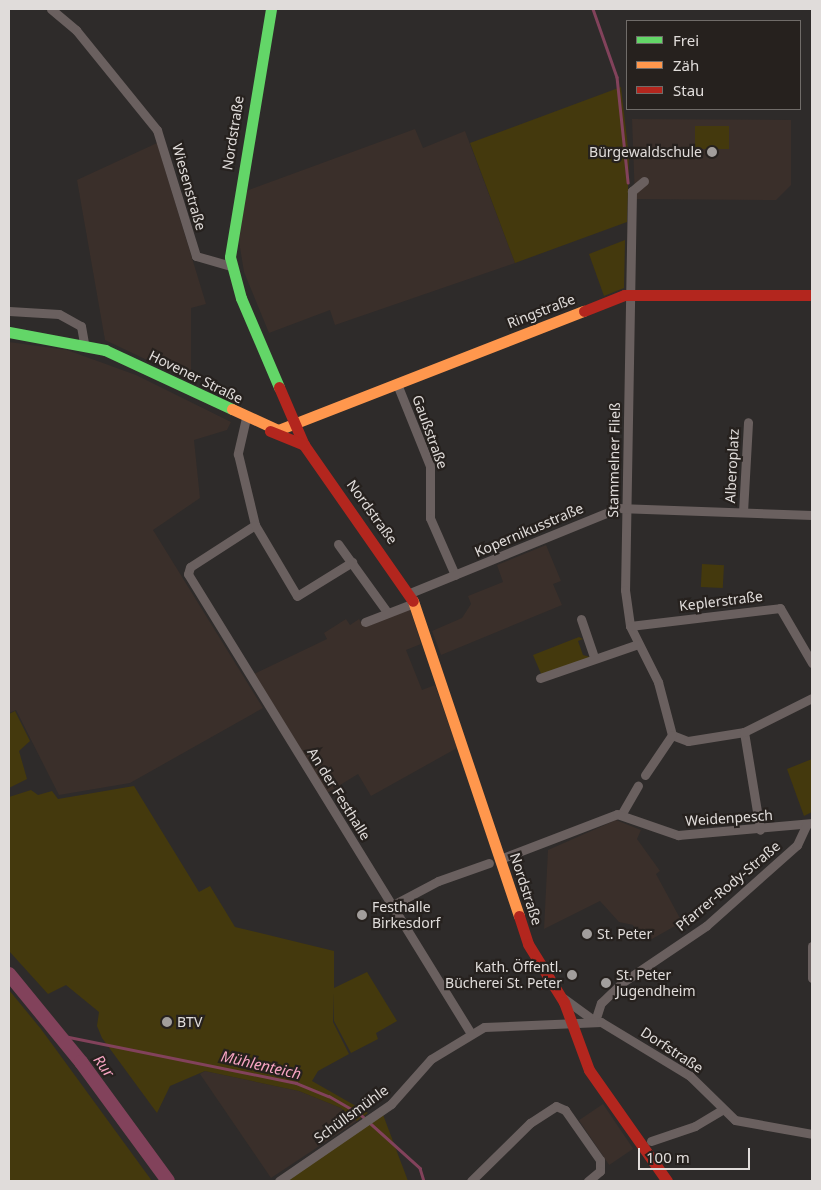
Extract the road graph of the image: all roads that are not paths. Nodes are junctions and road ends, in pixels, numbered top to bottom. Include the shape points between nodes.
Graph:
1 (51, 9) edge
2 (271, 9) edge
3 (644, 181) dead end
4 (230, 266) junction
5 (630, 294) junction
6 (812, 295) edge
7 (9, 310) edge
8 (9, 332) edge
9 (84, 343) junction
10 (397, 384) junction
11 (246, 418) junction
12 (748, 422) dead end
13 (295, 425) junction
14 (268, 429) junction
15 (304, 445) junction
16 (627, 506) junction
17 (743, 512) junction
18 (812, 515) edge
19 (255, 525) junction
20 (338, 544) dead end
21 (352, 562) junction
22 (455, 575) junction
23 (412, 598) junction
24 (388, 612) junction
25 (581, 619) dead end
26 (365, 622) dead end
27 (630, 626) junction
28 (638, 644) junction
29 (594, 657) junction
30 (812, 663) edge
31 (540, 678) dead end
32 (812, 698) edge
33 (744, 732) junction
34 (672, 735) junction
35 (645, 775) dead end
36 (638, 786) dead end
37 (621, 815) junction
38 (810, 823) edge
39 (760, 830) junction
40 (500, 859) junction
41 (489, 863) dead end
42 (391, 906) junction
43 (812, 946) edge
44 (812, 978) edge
45 (561, 997) junction
46 (595, 1021) junction
47 (571, 1023) junction
48 (470, 1032) junction
49 (722, 1110) junction
50 (812, 1134) edge
51 (651, 1141) dead end
52 (278, 1181) edge
53 (471, 1181) edge
54 (588, 1181) edge
55 (667, 1181) edge

1 - 4 street, Wiesenstraße via 76,30 157,130 196,256
2 - 4 street, Nordstraße via 249,127
3 - 5 street, Stammelner Fließ via 632,191
4 - 13 street, Nordstraße
5 - 6 street, Ringstraße
5 - 10 street, Ringstraße
5 - 16 street, Stammelner Fließ
7 - 9 street via 59,314 81,326
8 - 9 street, Hovener Straße
9 - 11 street, Hovener Straße via 125,358
10 - 13 street, Ringstraße
10 - 22 street, Gaußstraße via 430,466 430,518
11 - 14 street, Hovener Straße
11 - 19 street via 238,454
12 - 17 street, Alberoplatz
13 - 14 street
13 - 15 street, Nordstraße
14 - 15 street, Hovener Straße
15 - 23 street, Nordstraße
16 - 17 street, Kopernikusstraße
16 - 22 street, Kopernikusstraße
16 - 27 street, Stammelner Fließ via 625,590
17 - 18 street, Kopernikusstraße
19 - 21 street via 297,596
19 - 42 street, An der Festhalle via 188,570
20 - 21 street
21 - 24 street
22 - 23 street, Kopernikusstraße
23 - 24 street, Kopernikusstraße
23 - 40 street, Nordstraße
24 - 26 street, Kopernikusstraße
25 - 29 street
27 - 28 street, Stammelner Fließ
27 - 30 street, Keplerstraße via 780,608
28 - 29 street
28 - 34 street, Stammelner Fließ via 660,688
29 - 31 street
32 - 33 street
33 - 34 street via 688,741
33 - 39 street
34 - 35 street
36 - 37 street
37 - 39 street, Weidenpesch via 678,835
37 - 40 street
38 - 39 street, Weidenpesch
38 - 46 street, Pfarrer-Rody-Straße via 797,845 706,926 600,1003
40 - 45 street, Nordstraße via 528,944
41 - 42 street, Nordstraße via 438,881
42 - 48 street, An der Festhalle
43 - 44 street
45 - 46 street, Dorfstraße
45 - 47 street, Nordstraße
46 - 47 street
46 - 49 street, Dorfstraße via 690,1076
47 - 48 street, Schüllsmühle
47 - 55 street, Nordstraße via 588,1070
48 - 52 street, Schüllsmühle via 431,1059 402,1094 372,1118
49 - 50 street, Dorfstraße via 749,1125
49 - 51 street via 696,1126
53 - 54 street via 530,1123 556,1106 565,1110 600,1160 600,1171

